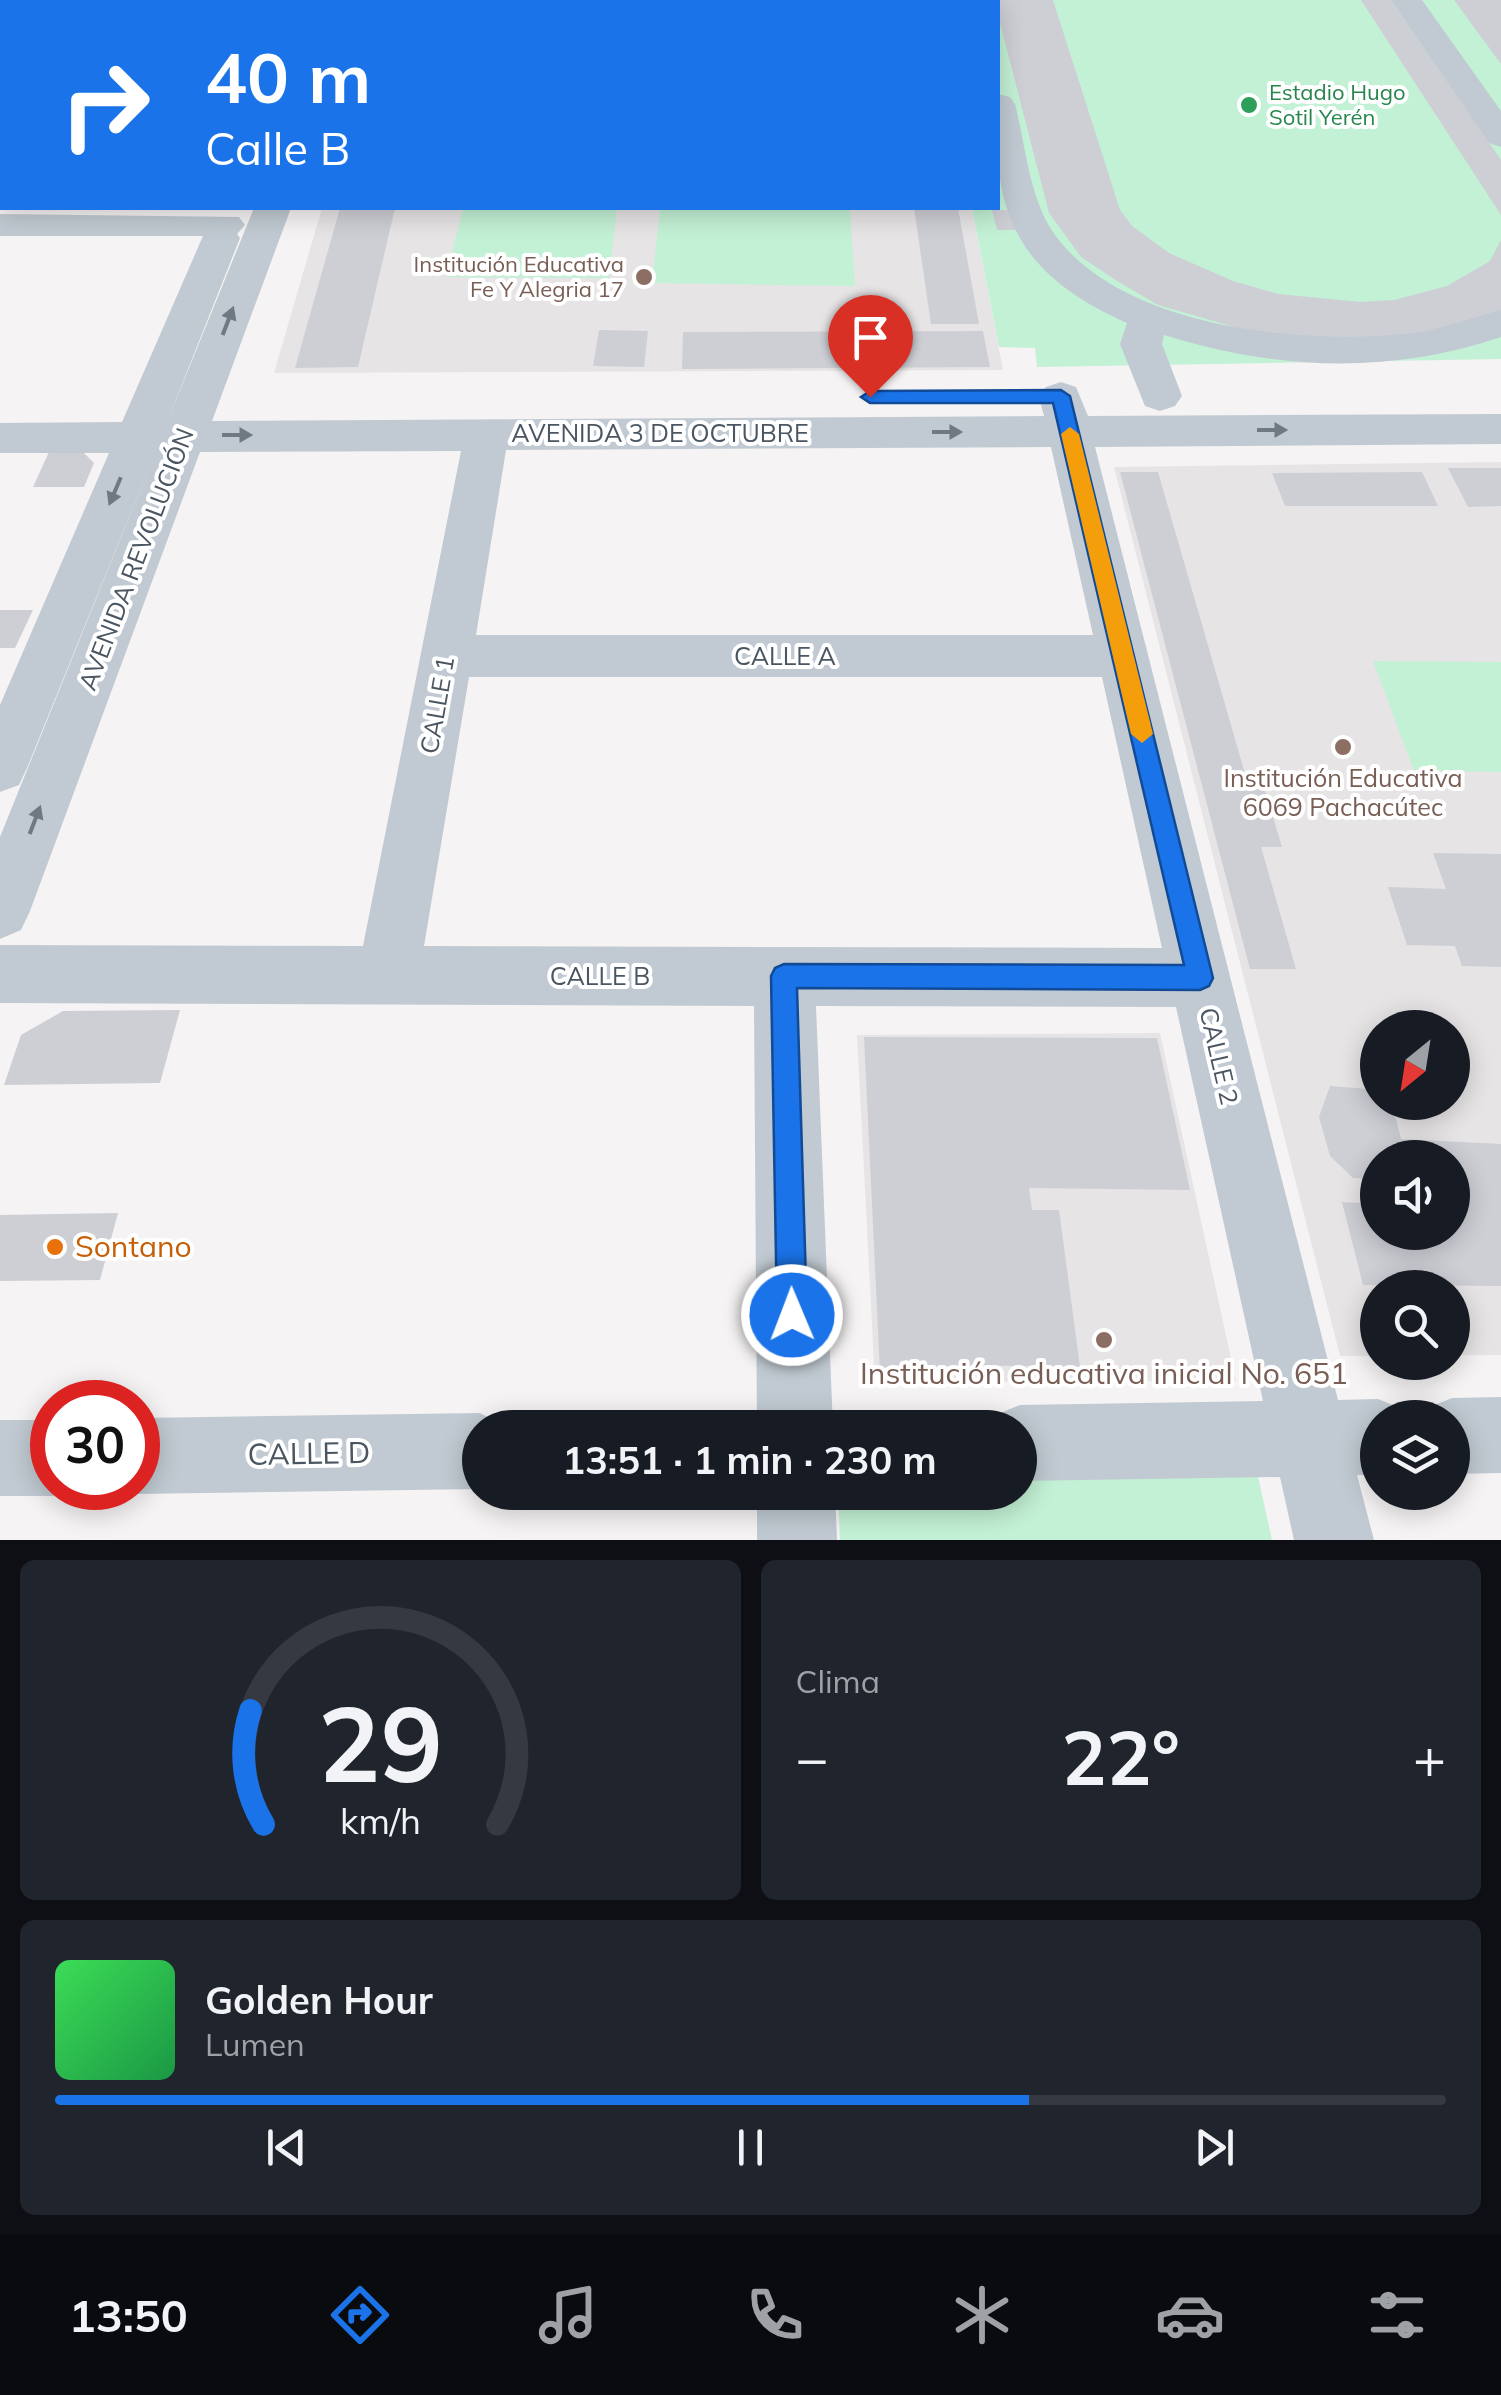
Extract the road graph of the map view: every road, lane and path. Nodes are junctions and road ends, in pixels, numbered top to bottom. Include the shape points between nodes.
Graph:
1 (1406, 0) edge
2 (1000, 112) edge
3 (1501, 136) edge
4 (271, 210) edge
5 (230, 216) edge
6 (0, 225) edge
7 (1149, 317) junction
8 (1501, 323) edge
9 (1501, 395) edge
10 (1160, 396) junction
11 (0, 400) edge
12 (1065, 414) junction
13 (168, 417) junction
14 (511, 422) junction
15 (1501, 429) edge
16 (0, 438) edge
17 (446, 656) junction
18 (1123, 656) junction
19 (0, 768) edge
20 (0, 911) edge
21 (0, 974) edge
22 (388, 975) junction
23 (784, 976) junction
24 (1200, 978) junction
25 (794, 1410) edge
26 (1501, 1435) edge
27 (1470, 1436) edge
28 (1344, 1438) edge
29 (1037, 1443) edge
30 (462, 1451) edge
31 (160, 1456) edge
32 (0, 1458) edge
33 (30, 1458) edge
34 (796, 1510) edge
35 (797, 1540) edge
36 (1334, 1540) edge

1 - 3 street
2 - 7 street via 1031,228 1071,270
13 -> 4 street, AVENIDA REVOLUCIÓN
5 - 6 street
5 - 13 street, AVENIDA REVOLUCIÓN
7 - 8 street via 1268,346 1348,350 1419,346
7 - 10 street via 1140,344
9 - 10 street, AVENIDA 3 DE OCTUBRE
10 - 12 street, AVENIDA 3 DE OCTUBRE
11 - 13 street, AVENIDA 3 DE OCTUBRE
12 - 14 street, AVENIDA 3 DE OCTUBRE
12 -> 15 street, AVENIDA 3 DE OCTUBRE
12 - 18 street, CALLE 2
13 - 14 street, AVENIDA 3 DE OCTUBRE
13 - 16 street, AVENIDA 3 DE OCTUBRE
13 -> 19 street, AVENIDA REVOLUCIÓN
20 -> 13 street, AVENIDA REVOLUCIÓN
14 - 17 street, CALLE 1
17 - 18 street, CALLE A
17 - 22 street, CALLE 1
18 - 24 street, CALLE 2
21 - 22 street, CALLE B
22 - 23 street, CALLE B
23 - 24 street, CALLE B
23 - 25 street
24 - 28 street, CALLE 2
26 - 27 street
28 - 29 street
28 - 36 street, CALLE 2
30 - 31 street, CALLE D
32 - 33 street
34 - 35 street

